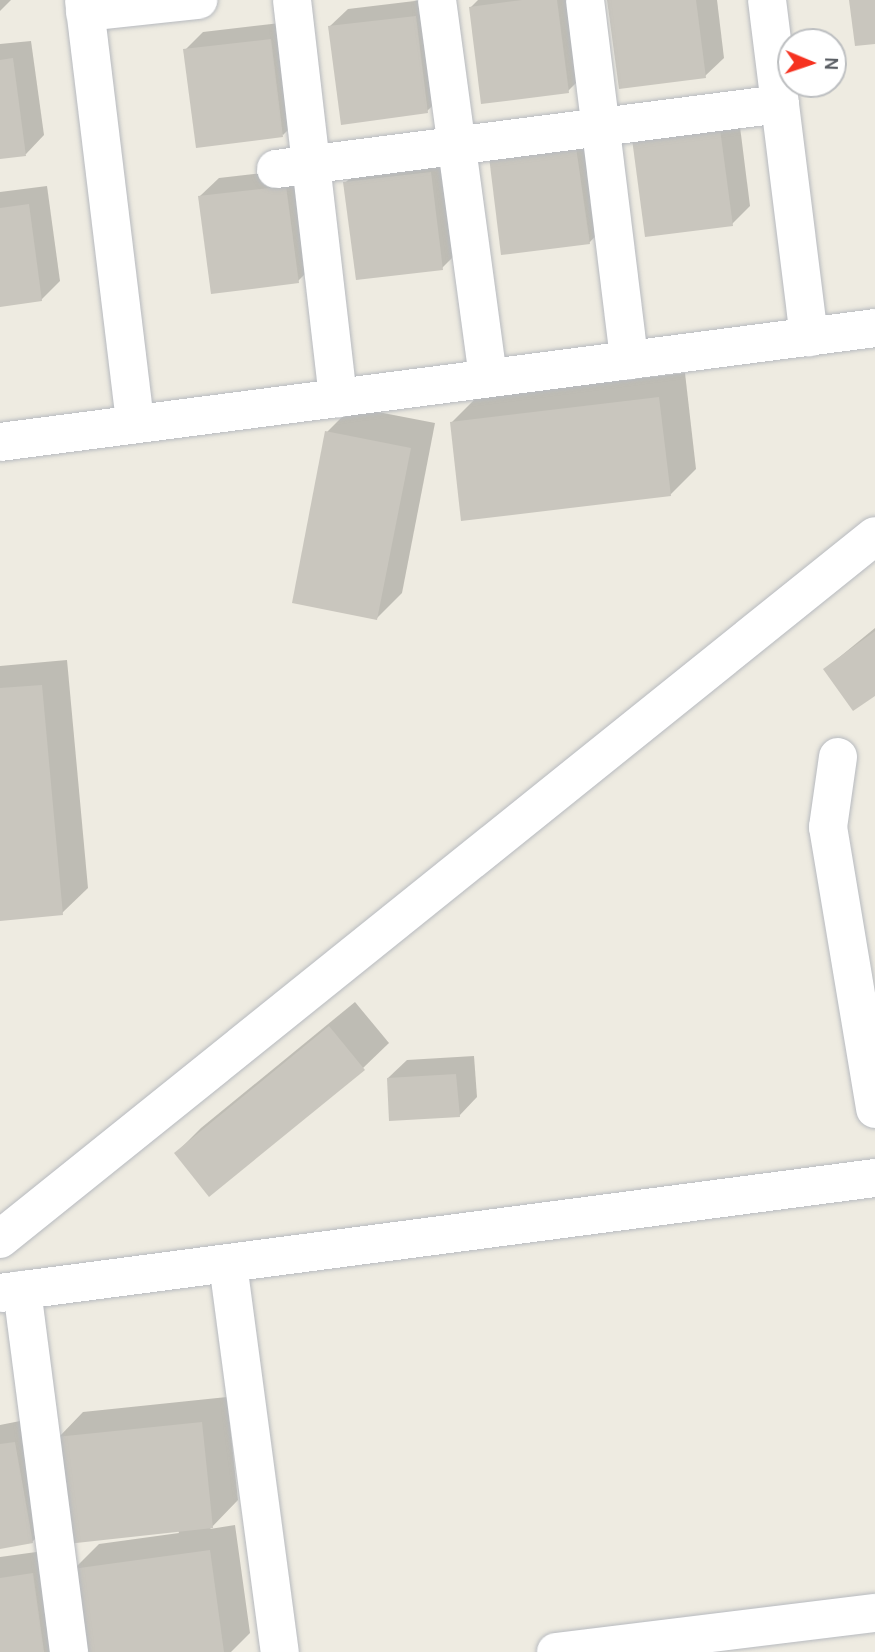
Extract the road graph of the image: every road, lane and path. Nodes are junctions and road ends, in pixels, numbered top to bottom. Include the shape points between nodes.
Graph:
1 (198, 0) edge
2 (292, 0) edge
3 (437, 0) edge
4 (585, 0) edge
5 (767, 0) edge
6 (84, 6) edge
7 (780, 104) junction
8 (600, 128) junction
9 (457, 146) junction
10 (293, 167) junction
11 (875, 328) edge
12 (810, 337) junction
13 (629, 360) junction
14 (488, 378) junction
15 (338, 398) junction
16 (135, 424) junction
17 (0, 442) edge
18 (875, 536) edge
19 (838, 757) dead end
20 (875, 1110) edge
21 (875, 1178) edge
22 (0, 1240) edge
23 (228, 1264) junction
24 (11, 1291) edge
25 (875, 1613) edge
26 (68, 1652) edge
27 (280, 1652) edge
28 (556, 1652) edge

1 - 6 street
2 - 10 street
3 - 9 street
4 - 8 street
5 - 7 street
6 - 16 street
7 - 8 street
7 - 12 street
8 - 9 street
8 - 13 street
9 - 10 street
9 - 14 street
10 - 15 street
11 - 12 street
12 - 13 street
13 - 14 street
14 - 15 street
15 - 16 street
16 - 17 street
18 - 22 street
19 - 20 street via 828,827
21 - 23 street
23 - 24 street
23 - 27 street
24 - 26 street
25 - 28 street

